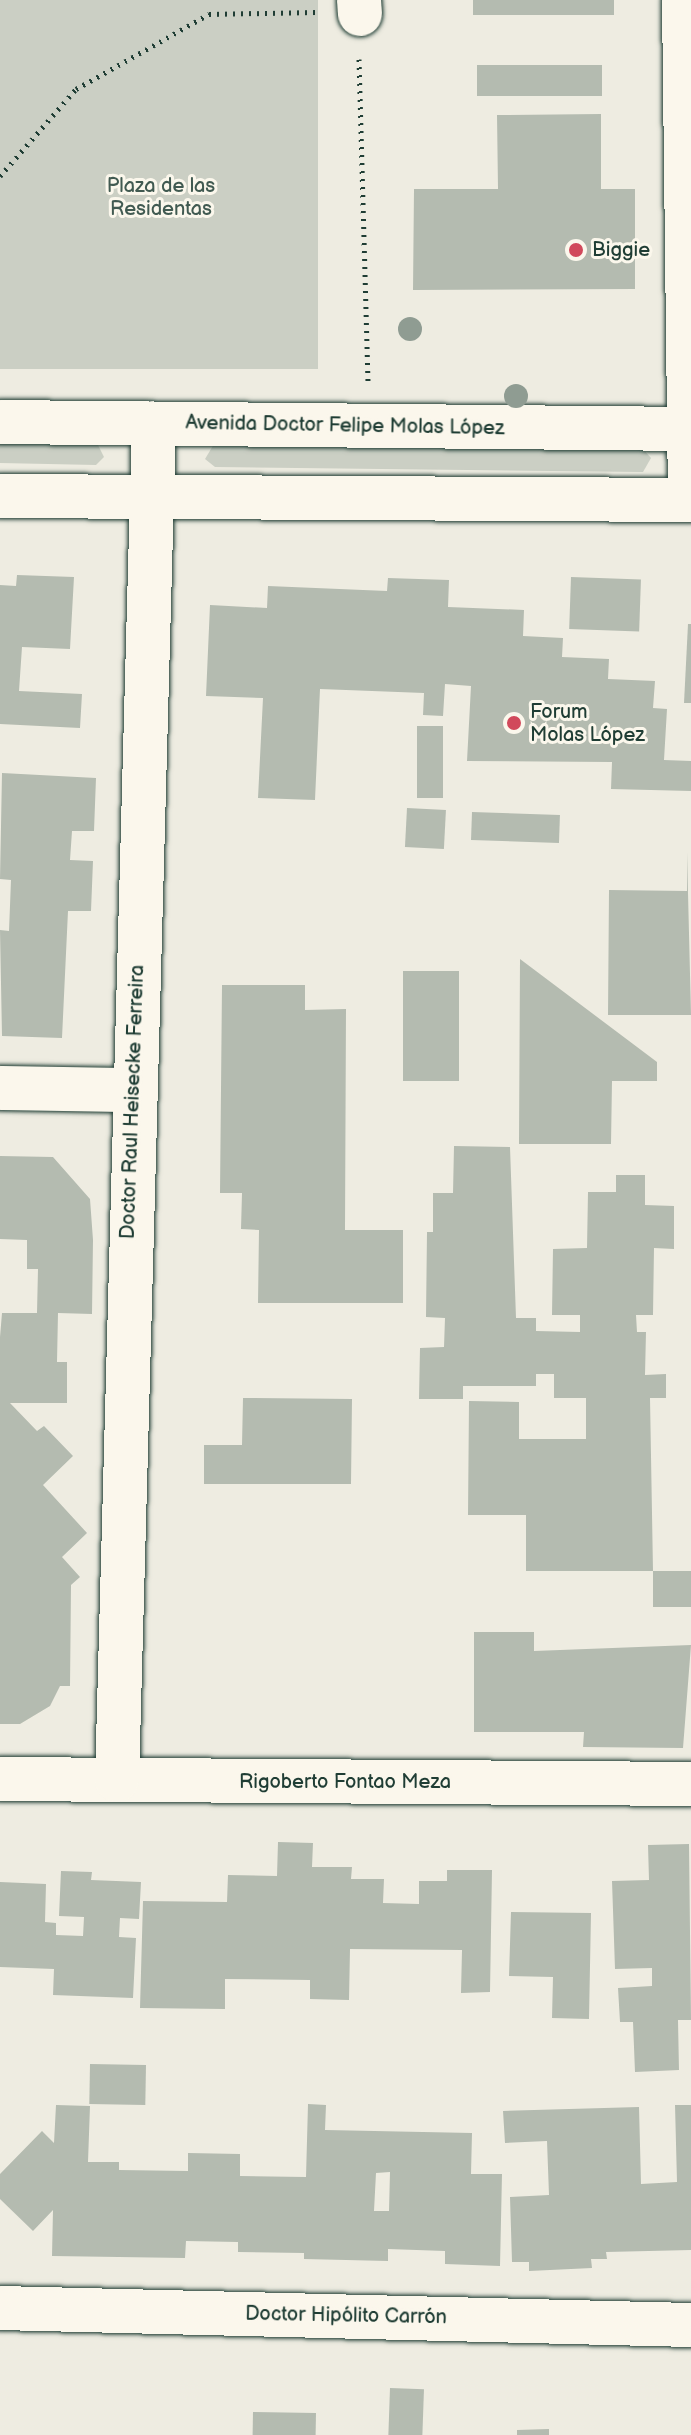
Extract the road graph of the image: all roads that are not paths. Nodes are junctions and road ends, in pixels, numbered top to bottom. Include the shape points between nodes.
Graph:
1 (684, 0) edge
2 (0, 422) edge
3 (154, 424) junction
4 (690, 429) edge
5 (0, 496) edge
6 (152, 499) junction
7 (690, 500) edge
8 (0, 1088) edge
9 (132, 1090) junction
10 (0, 1779) edge
11 (117, 1780) junction
12 (691, 1784) edge
13 (0, 2308) edge
14 (691, 2325) edge

1 - 4 street
2 - 3 street, Avenida Doctor Felipe Molas López
3 - 4 street, Avenida Doctor Felipe Molas López
3 - 6 street, Doctor Raul Heisecke Ferreira
4 - 7 street
5 - 6 street
6 - 7 street
6 - 9 street, Doctor Raul Heisecke Ferreira
8 - 9 street
9 - 11 street, Doctor Raul Heisecke Ferreira
10 - 11 street, Rigoberto Fontao Meza
11 - 12 street, Rigoberto Fontao Meza
13 - 14 street, Doctor Hipólito Carrón

